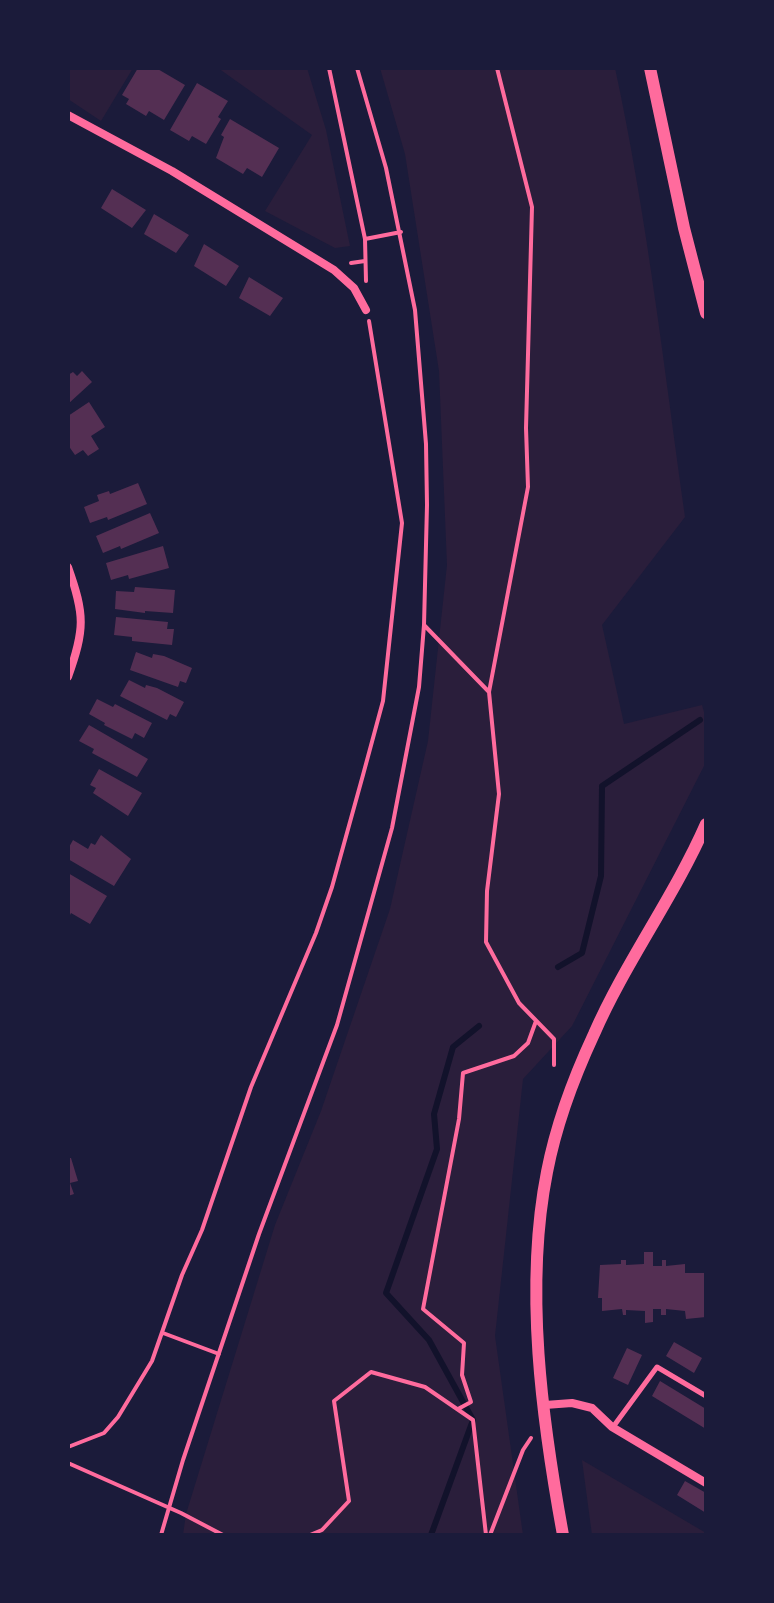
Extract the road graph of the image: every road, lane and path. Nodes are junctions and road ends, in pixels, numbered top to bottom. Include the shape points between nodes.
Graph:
1 (329, 68) edge
2 (357, 68) edge
3 (497, 68) edge
4 (650, 68) edge
5 (68, 115) edge
6 (401, 232) junction
7 (365, 239) junction
8 (366, 261) junction
9 (351, 263) dead end
10 (366, 310) junction
11 (706, 313) edge
12 (68, 567) edge
13 (424, 625) junction
14 (68, 677) edge
15 (489, 692) junction
16 (706, 824) edge
17 (536, 1021) junction
18 (554, 1065) dead end
19 (163, 1333) junction
20 (219, 1354) junction
21 (706, 1396) edge
22 (458, 1409) junction
23 (545, 1410) junction
24 (612, 1427) junction
25 (68, 1447) edge
26 (68, 1463) edge
27 (706, 1483) edge
28 (168, 1509) junction
29 (161, 1535) edge
30 (223, 1535) edge
31 (310, 1535) edge
32 (488, 1535) edge
33 (563, 1535) edge

1 - 7 path
2 - 6 path
3 - 15 path via 532,207 528,487
4 - 11 street
5 - 10 street via 334,270 354,288
6 - 7 path
6 - 13 path via 415,310 426,444
7 - 8 path
8 - 9 path
8 - 10 path
10 - 19 path via 402,523 383,701 328,899 251,1087
12 - 14 street via 81,615 80,642
13 - 15 path
13 - 20 path via 416,703 372,907 337,1025
15 - 17 path via 499,794 486,942 519,1003
16 - 23 street via 595,1030 547,1170 536,1303
17 - 18 path via 554,1039
17 - 22 path via 528,1043 514,1056 463,1073 423,1309 464,1343 462,1375 471,1402
19 - 20 path
19 - 25 path via 118,1417 104,1433
20 - 28 path
21 - 24 lane via 657,1367
22 - 31 path via 425,1387 371,1372 334,1401 349,1501 322,1530
22 - 32 path via 473,1420
23 - 24 street via 572,1403 592,1408
23 - 32 path
23 - 33 street
24 - 27 street
26 - 28 path
28 - 29 path
28 - 30 path

